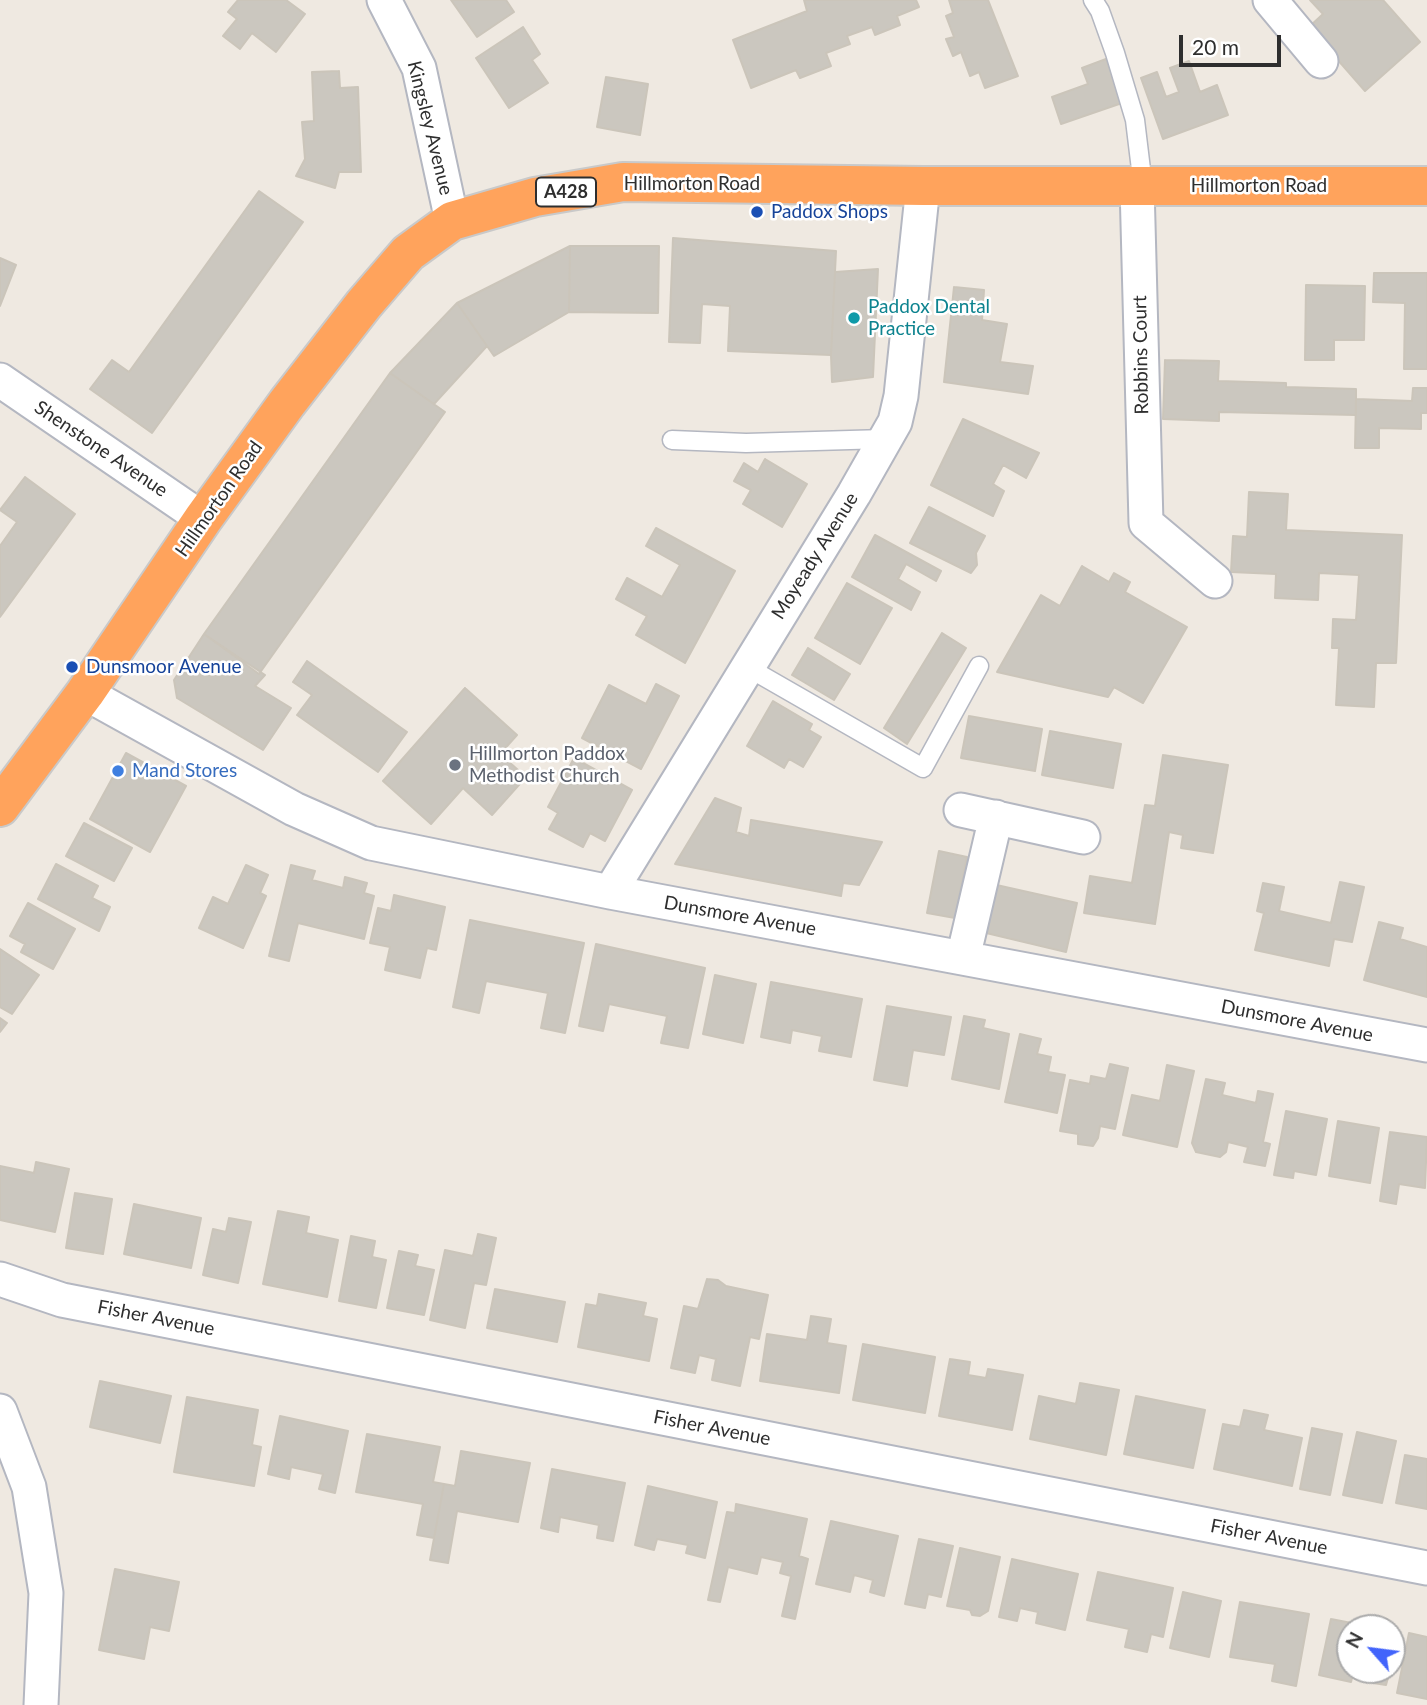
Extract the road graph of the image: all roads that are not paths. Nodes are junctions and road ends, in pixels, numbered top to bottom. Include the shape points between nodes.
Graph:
1 (384, 0) edge
2 (1093, 0) edge
3 (1270, 0) edge
4 (1321, 61) dead end
5 (923, 186) junction
6 (1140, 186) junction
7 (1427, 186) edge
8 (452, 221) junction
9 (0, 380) edge
10 (885, 439) junction
11 (672, 440) dead end
12 (203, 519) junction
13 (1215, 581) dead end
14 (979, 666) dead end
15 (747, 667) junction
16 (85, 693) junction
17 (2, 800) edge
18 (961, 810) dead end
19 (996, 817) junction
20 (1083, 837) dead end
21 (610, 892) junction
22 (963, 958) junction
23 (1427, 1045) edge
24 (0, 1279) edge
25 (0, 1411) edge
26 (1427, 1568) edge
27 (41, 1705) edge

1 - 8 street, Kingsley Avenue via 419,68
2 - 6 lane via 1135,121
3 - 4 street
5 - 6 highway, Hillmorton Road / A428
5 - 8 highway, Hillmorton Road / A428 via 623,182 535,197
5 - 10 street, Moyeady Avenue via 901,396
6 - 7 highway, Hillmorton Road / A428
6 - 13 street, Robbins Court via 1146,523
8 - 12 highway, Hillmorton Road / A428 via 408,253 364,304
9 - 12 street, Shenstone Avenue
10 - 11 lane
10 - 15 street, Moyeady Avenue
12 - 16 highway, Hillmorton Road / A428
14 - 15 lane via 923,768
15 - 21 street, Moyeady Avenue
16 - 17 highway, Hillmorton Road / A428
16 - 21 street, Dunsmore Avenue via 293,809 371,843
18 - 19 street
19 - 20 street
19 - 22 street
21 - 22 street, Dunsmore Avenue
22 - 23 street, Dunsmore Avenue
24 - 26 street, Fisher Avenue via 62,1300
25 - 27 street via 29,1487 46,1593

